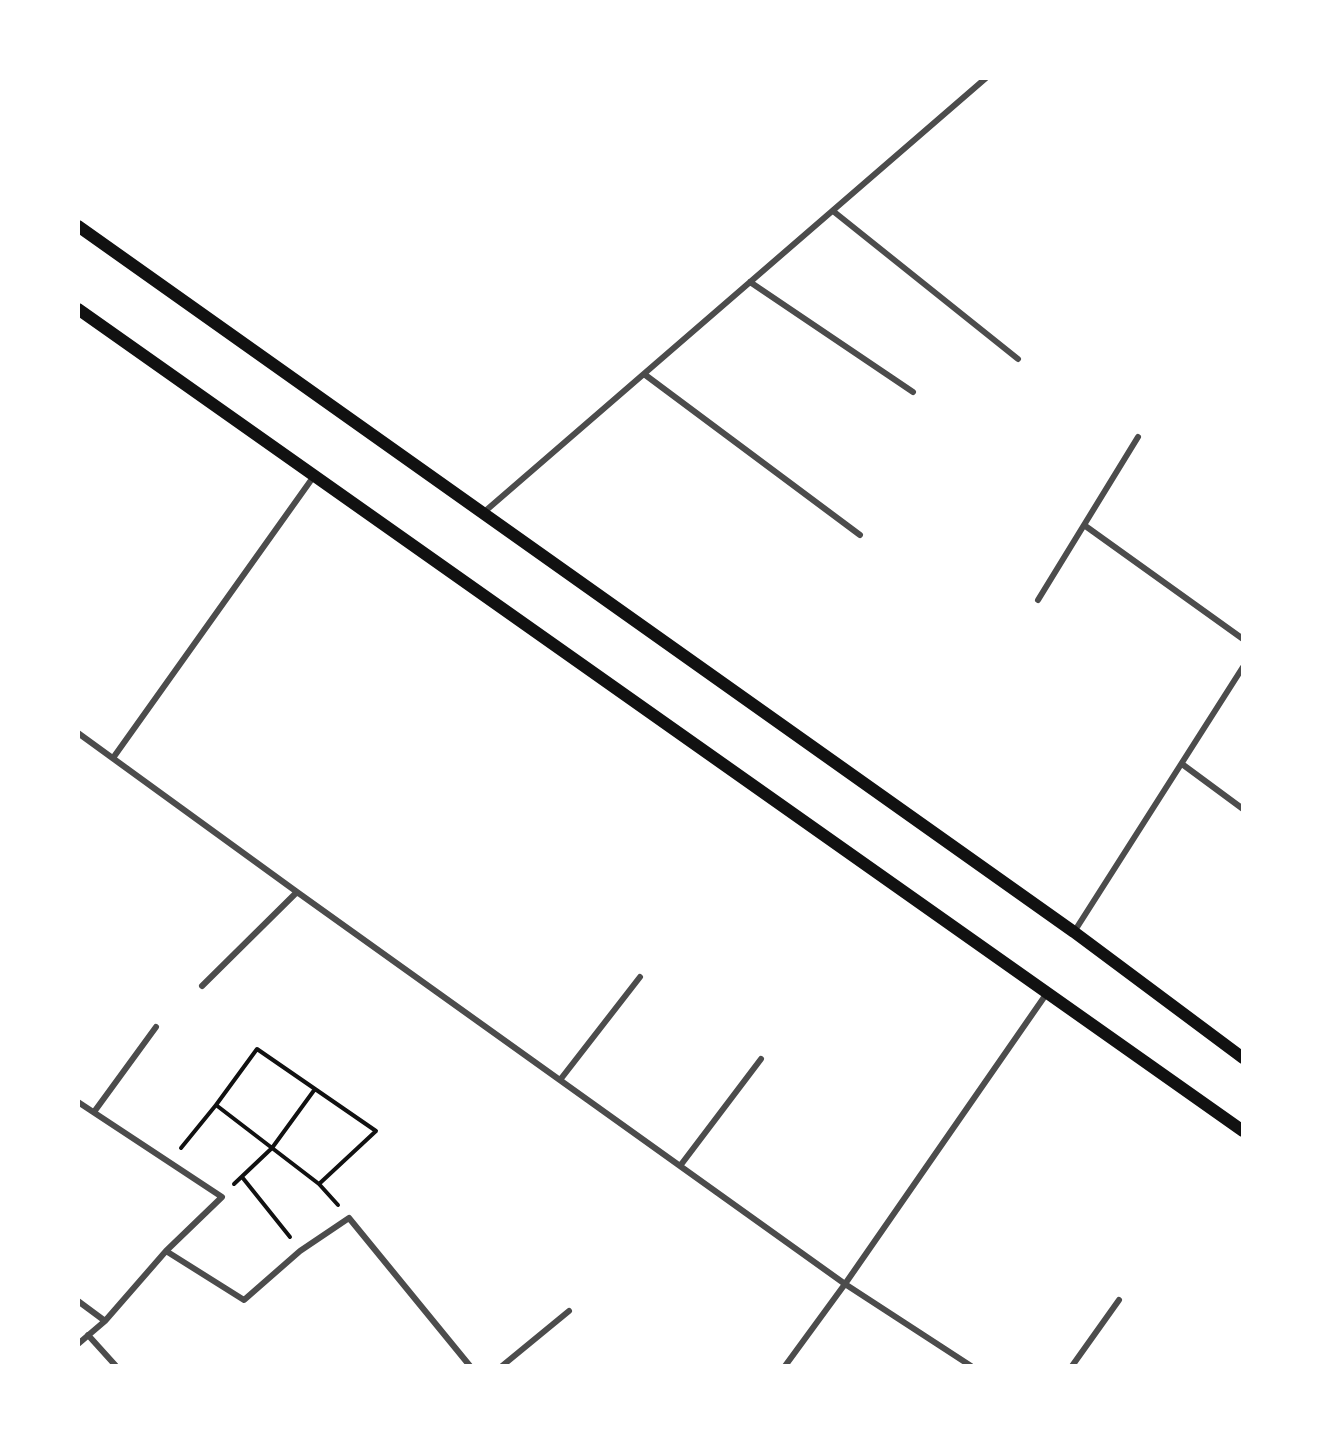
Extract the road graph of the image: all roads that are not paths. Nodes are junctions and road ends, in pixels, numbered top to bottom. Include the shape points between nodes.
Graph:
1 (986, 78) edge
2 (833, 211) junction
3 (78, 226) edge
4 (750, 282) junction
5 (78, 309) edge
6 (1018, 358) dead end
7 (644, 374) junction
8 (913, 392) dead end
9 (1138, 437) dead end
10 (314, 476) junction
11 (483, 513) junction
12 (1084, 525) junction
13 (860, 535) dead end
14 (1038, 600) dead end
15 (1243, 639) edge
16 (1243, 668) edge
17 (78, 734) edge
18 (113, 758) junction
19 (1182, 764) junction
20 (1243, 809) edge
21 (297, 892) junction
22 (1074, 932) junction
23 (640, 977) dead end
24 (202, 986) dead end
25 (1047, 993) junction
26 (156, 1027) dead end
27 (1243, 1058) edge
28 (761, 1059) dead end
29 (560, 1080) junction
30 (78, 1102) edge
31 (94, 1112) junction
32 (1243, 1131) edge
33 (680, 1166) junction
34 (166, 1251) junction
35 (845, 1284) junction
36 (1119, 1300) dead end
37 (78, 1302) edge
38 (569, 1311) dead end
39 (105, 1320) junction
40 (88, 1335) junction
41 (78, 1344) edge
42 (116, 1366) edge
43 (470, 1366) edge
44 (502, 1366) edge
45 (785, 1366) edge
46 (971, 1366) edge
47 (1072, 1366) edge

1 - 2 street
2 - 4 street
2 - 6 street
3 - 11 main road
4 - 7 street
4 - 8 street
5 - 10 main road
7 - 11 street
7 - 13 street
9 - 12 street
10 - 18 street
10 - 25 main road
11 - 22 main road
12 - 14 street
12 - 15 street
16 - 19 street
17 - 18 street
18 - 21 street
19 - 20 street
19 - 22 street
21 - 24 street
21 - 29 street
22 - 27 main road
23 - 29 street
25 - 32 main road
25 - 35 street
26 - 31 street
28 - 33 street
29 - 33 street
30 - 31 street
31 - 34 street via 222,1197
33 - 35 street
34 - 39 street
34 - 43 street via 244,1300 300,1251 349,1218
35 - 45 street
35 - 46 street
36 - 47 street
37 - 39 street
38 - 44 street
39 - 40 street
40 - 41 street
40 - 42 street

